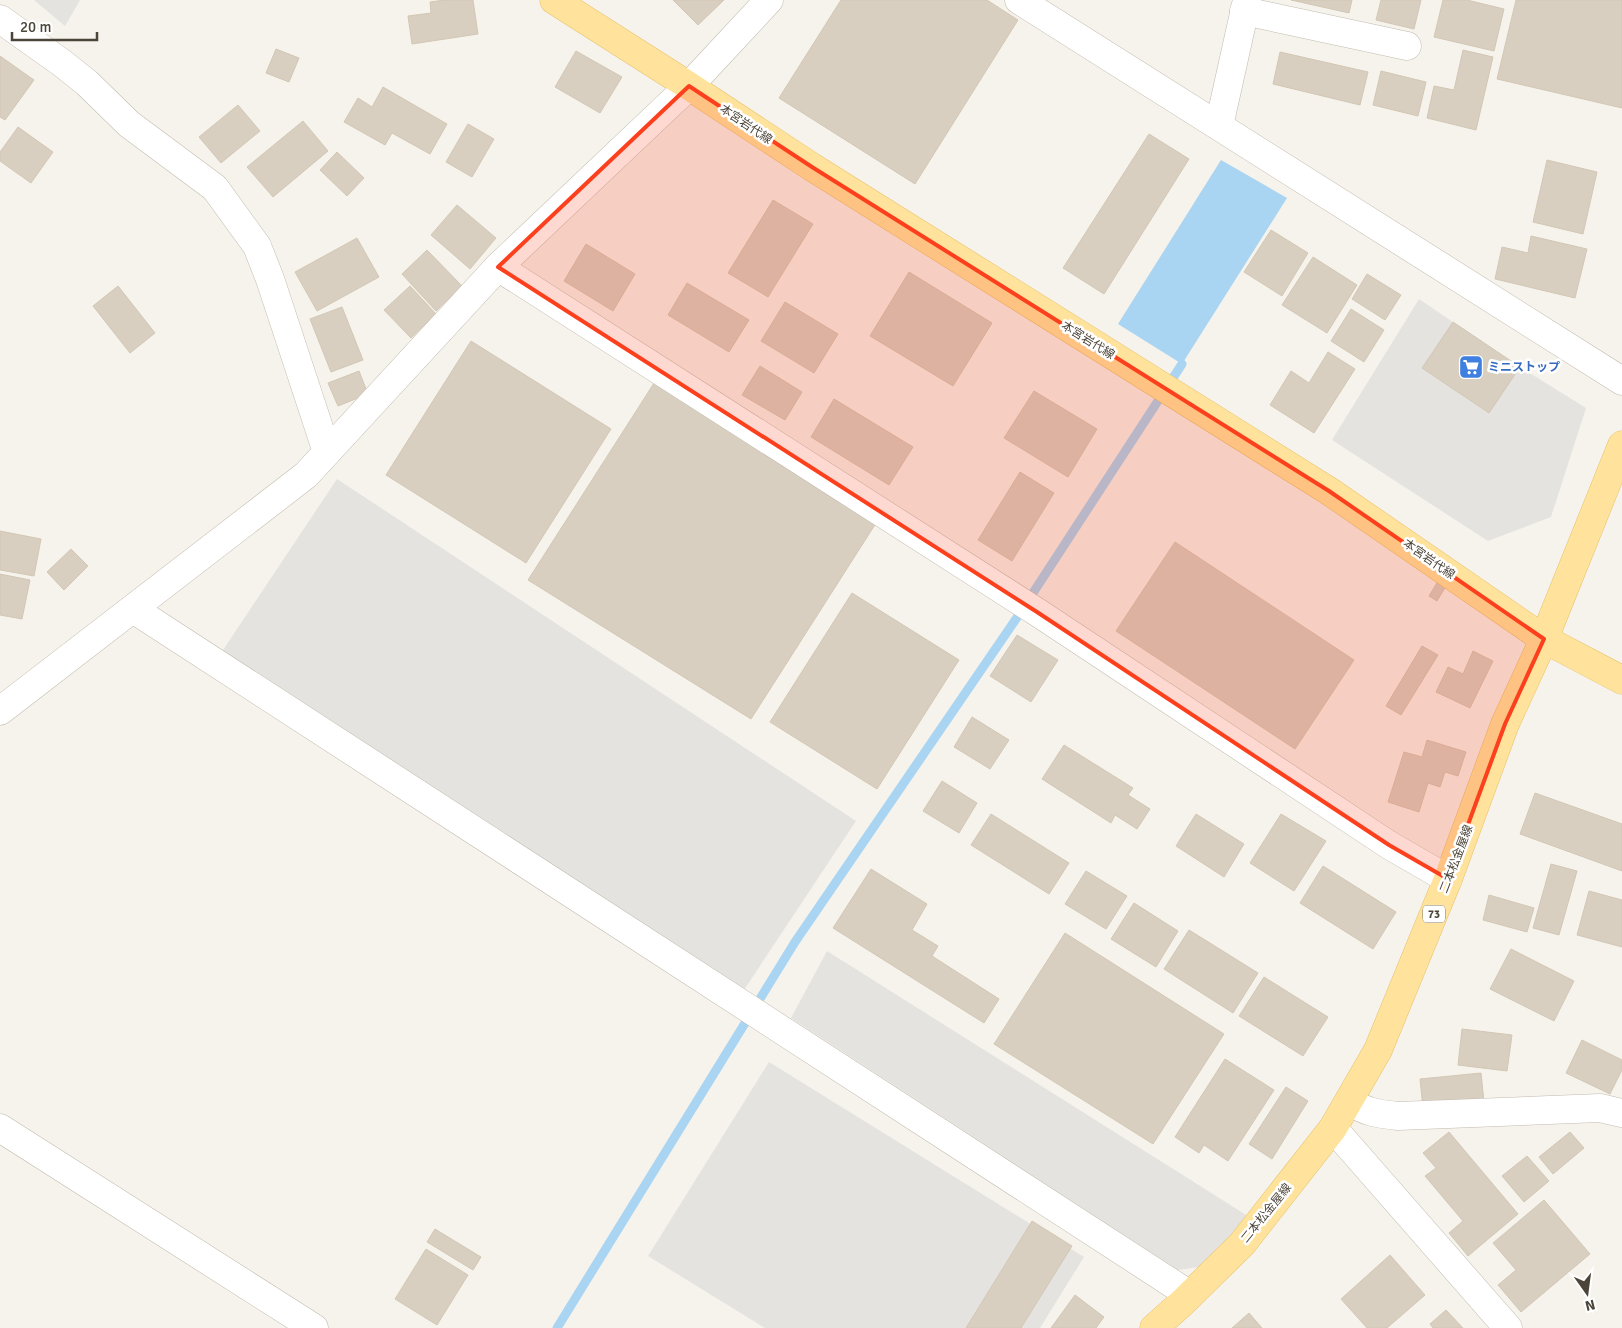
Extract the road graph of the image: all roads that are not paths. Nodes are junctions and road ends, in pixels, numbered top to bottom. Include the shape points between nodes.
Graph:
1 (554, 0) edge
2 (769, 0) edge
3 (1019, 0) edge
4 (1246, 5) edge
5 (0, 19) edge
6 (1407, 46) dead end
7 (689, 86) junction
8 (1219, 126) junction
9 (498, 267) junction
10 (1622, 381) edge
11 (1622, 445) edge
12 (327, 452) junction
13 (133, 609) junction
14 (1544, 639) junction
15 (1622, 680) edge
16 (0, 711) edge
17 (1448, 879) junction
18 (1349, 1101) junction
19 (1622, 1113) edge
20 (0, 1128) edge
21 (1333, 1128) junction
22 (1190, 1295) junction
23 (314, 1328) edge
24 (1154, 1328) edge
25 (1508, 1328) edge

1 - 7 main road, 本宮岩代線
2 - 7 street
3 - 8 street
4 - 6 street
4 - 8 street
5 - 12 street via 62,63 129,124 215,188 257,246
7 - 9 street
7 - 14 main road, 本宮岩代線 via 812,168 1329,491
8 - 10 street
9 - 12 street
9 - 17 street via 1037,612 1389,845
11 - 14 main road, 二本松金屋線 / 73
12 - 13 street via 306,475
13 - 16 street
13 - 22 street
14 - 15 main road, 本宮岩代線
14 - 17 main road, 二本松金屋線 / 73 via 1505,724
17 - 18 main road, 二本松金屋線 / 73 via 1378,1050
18 - 19 street via 1376,1114 1398,1116 1600,1108
18 - 21 main road, 二本松金屋線 / 73
20 - 23 street
21 - 22 main road, 二本松金屋線 / 73 via 1242,1244
21 - 25 street
22 - 24 main road, 二本松金屋線 / 73

